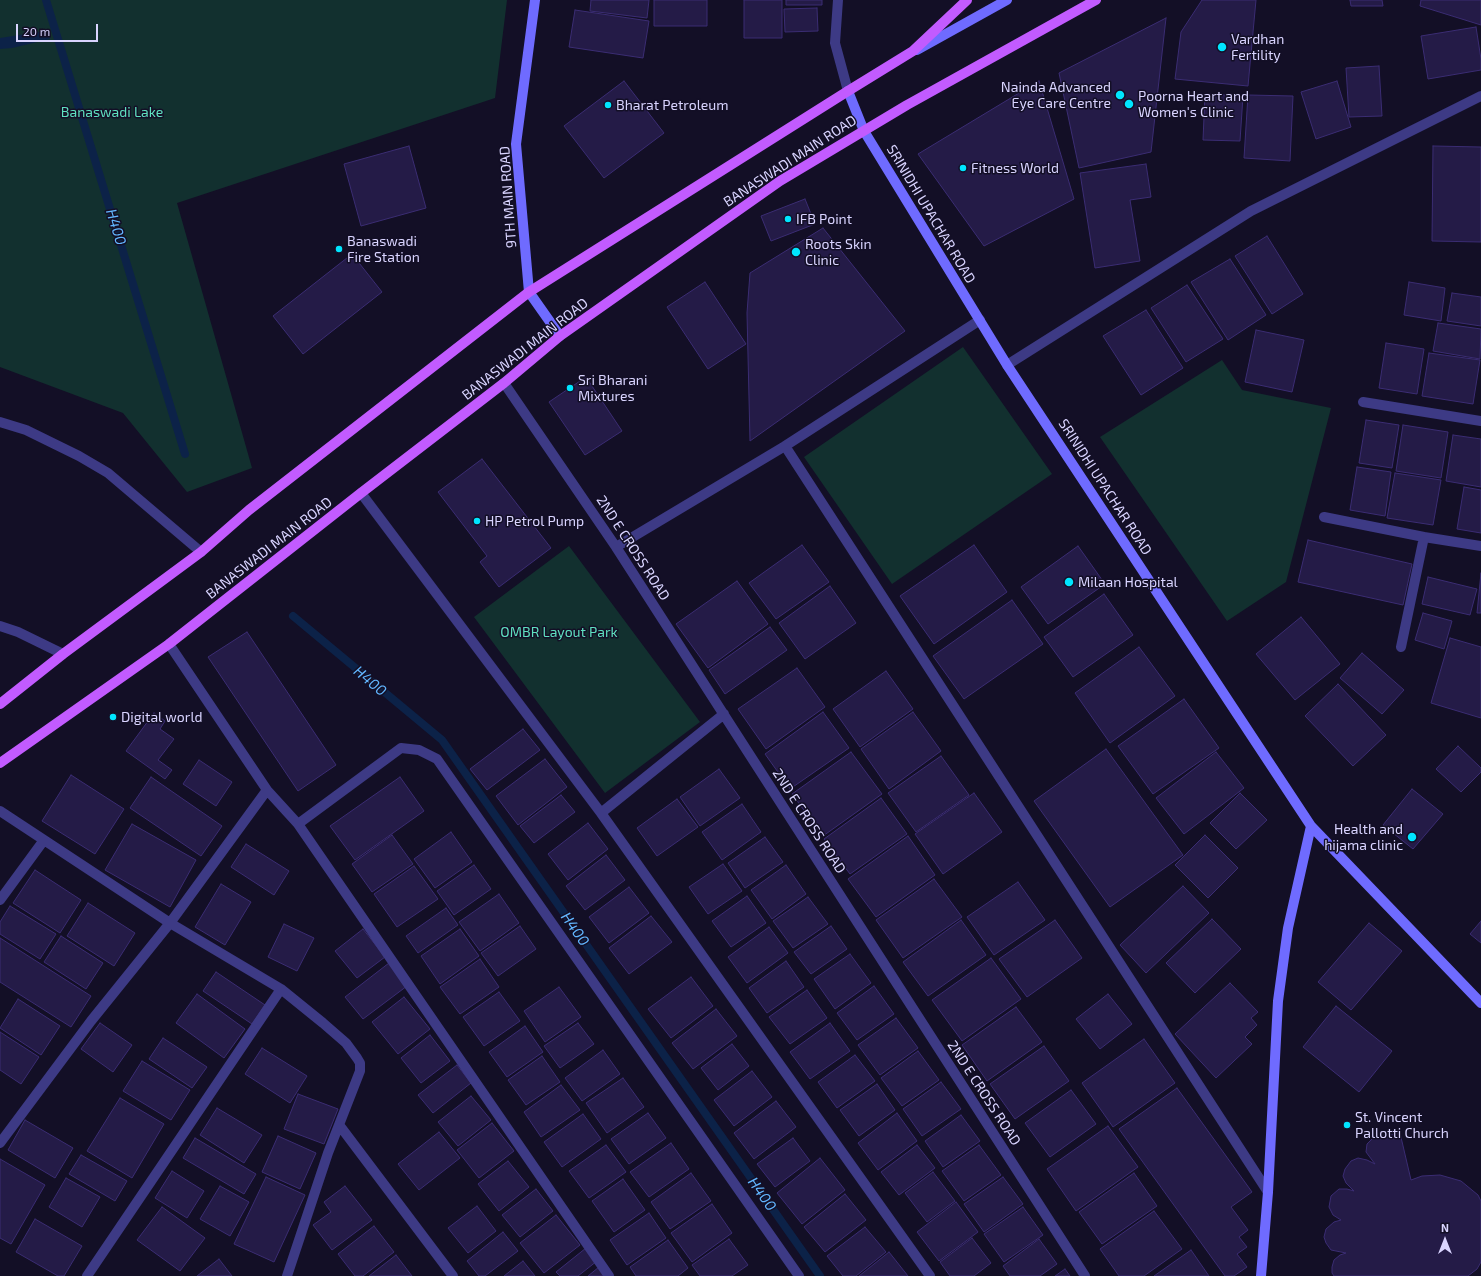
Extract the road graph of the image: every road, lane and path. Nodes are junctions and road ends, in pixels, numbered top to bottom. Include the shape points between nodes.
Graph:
1 (535, 0) edge
2 (838, 0) edge
3 (967, 0) edge
4 (1008, 0) edge
5 (1096, 0) edge
6 (913, 52) junction
7 (848, 91) junction
8 (1481, 96) edge
9 (864, 131) junction
10 (529, 292) junction
11 (980, 320) junction
12 (560, 336) junction
13 (1007, 366) junction
14 (504, 383) junction
15 (1363, 402) dead end
16 (1481, 418) edge
17 (0, 422) edge
18 (785, 446) junction
19 (361, 493) junction
20 (1324, 517) dead end
21 (1424, 537) junction
22 (1481, 546) edge
23 (616, 547) junction
24 (201, 552) junction
25 (0, 626) edge
26 (169, 644) junction
27 (1401, 647) dead end
28 (63, 654) junction
29 (0, 704) edge
30 (724, 714) junction
31 (0, 763) edge
32 (267, 790) junction
33 (0, 811) edge
34 (601, 813) junction
35 (298, 824) junction
36 (1311, 826) junction
37 (44, 840) junction
38 (0, 900) edge
39 (170, 923) junction
40 (281, 989) junction
41 (1481, 1003) edge
42 (340, 1126) junction
43 (0, 1143) edge
44 (1268, 1192) junction
45 (87, 1276) edge
46 (287, 1276) edge
47 (453, 1276) edge
48 (609, 1276) edge
49 (799, 1276) edge
50 (930, 1276) edge
51 (1085, 1276) edge
52 (1261, 1276) edge

1 - 10 street, 9TH MAIN ROAD via 516,144
2 - 7 street via 835,43
3 - 6 main road, BANASWADI MAIN ROAD
4 - 6 street, BANASWADI MAIN ROAD
5 - 9 main road, BANASWADI MAIN ROAD
6 - 7 main road, BANASWADI MAIN ROAD
7 - 9 street, SRINIDHI UPACHAR ROAD
7 - 10 main road, BANASWADI MAIN ROAD
8 - 13 street via 1251,210
9 - 11 street, SRINIDHI UPACHAR ROAD
9 - 12 main road, BANASWADI MAIN ROAD via 780,181
10 - 12 street
10 - 24 main road, BANASWADI MAIN ROAD via 249,510
11 - 13 street, SRINIDHI UPACHAR ROAD
11 - 18 street
12 - 14 main road, BANASWADI MAIN ROAD
13 - 36 street, SRINIDHI UPACHAR ROAD
14 - 19 main road, BANASWADI MAIN ROAD
14 - 23 street, 2ND E CROSS ROAD
15 - 16 street
17 - 24 street via 26,430 108,473
18 - 23 street
18 - 44 street
19 - 26 main road, BANASWADI MAIN ROAD
19 - 34 street
20 - 21 street
21 - 22 street
21 - 27 street
23 - 30 street, 2ND E CROSS ROAD
24 - 28 main road, BANASWADI MAIN ROAD
25 - 28 street
26 - 31 main road, BANASWADI MAIN ROAD
26 - 32 street
28 - 29 main road, BANASWADI MAIN ROAD
30 - 34 street
30 - 51 street, 2ND E CROSS ROAD
32 - 35 street
32 - 39 street
33 - 37 street
34 - 50 street
35 - 48 street
35 - 49 street via 401,748 419,750 437,759
36 - 41 street, SRINIDHI UPACHAR ROAD
36 - 44 street via 1288,928 1278,1001
37 - 38 street
37 - 39 street
39 - 40 street
39 - 43 street via 91,1021
40 - 42 street via 346,1043 359,1061 360,1071
40 - 45 street
42 - 46 street via 328,1152
42 - 47 street
44 - 52 street

